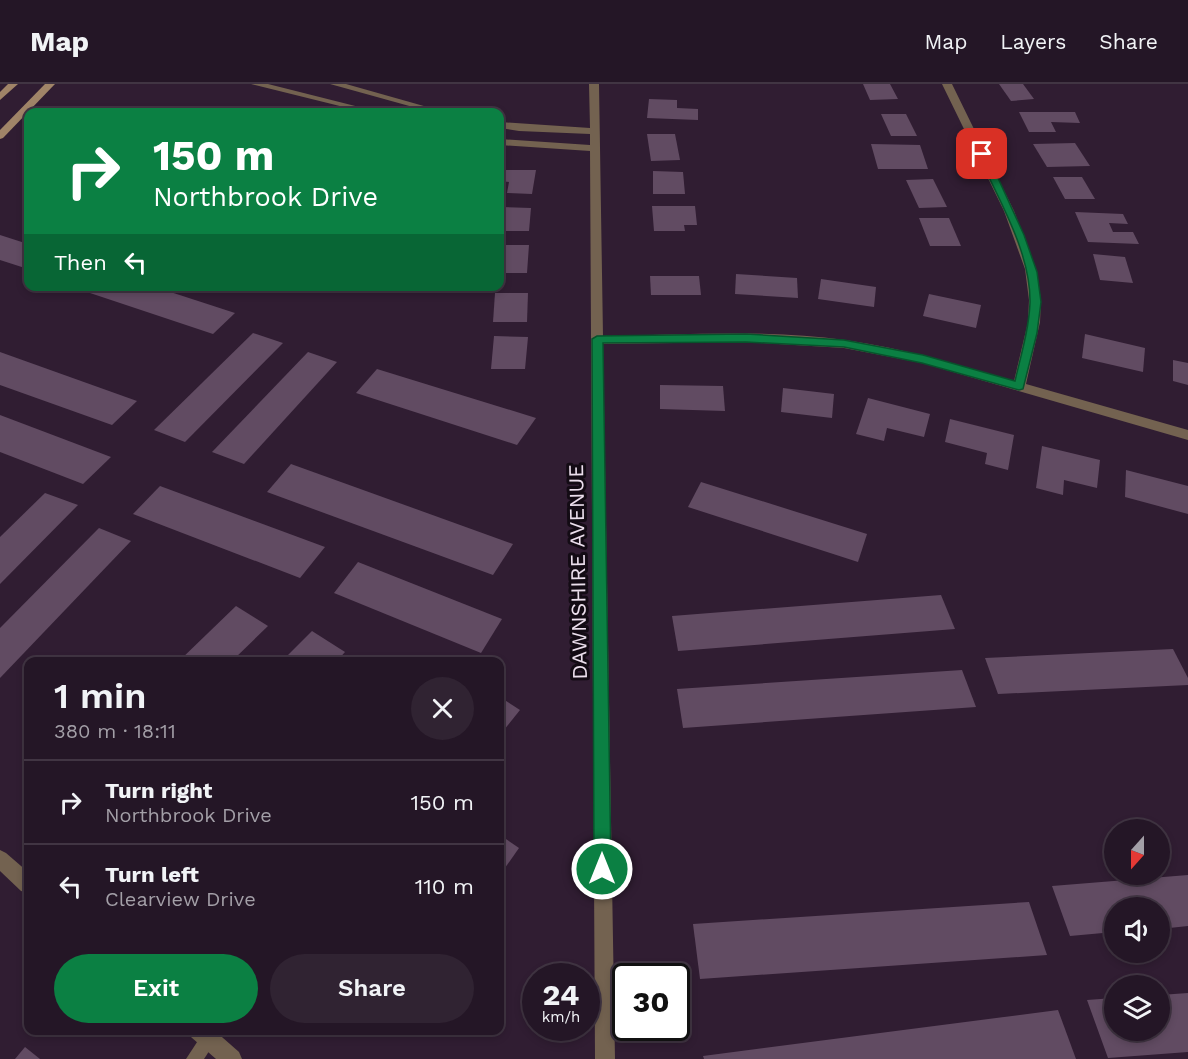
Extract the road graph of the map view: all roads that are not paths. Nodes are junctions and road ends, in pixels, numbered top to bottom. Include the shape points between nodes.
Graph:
1 (13, 84) edge
2 (50, 84) edge
3 (256, 84) edge
4 (335, 84) edge
5 (594, 84) edge
6 (947, 84) edge
7 (0, 97) edge
8 (387, 98) junction
9 (27, 108) edge
10 (355, 108) edge
11 (376, 108) edge
12 (425, 108) edge
13 (24, 111) edge
14 (504, 126) edge
15 (593, 131) junction
16 (0, 136) edge
17 (504, 142) edge
18 (594, 148) junction
19 (597, 339) junction
20 (1019, 386) junction
21 (1188, 435) edge
22 (0, 859) edge
23 (24, 880) edge
24 (204, 1035) edge
25 (194, 1059) edge
26 (232, 1059) edge
27 (605, 1059) edge

1 - 7 main road
2 - 9 main road
3 - 10 street
4 - 8 street
5 - 15 street, DAWNSHIRE AVENUE
6 - 20 street via 1019,235 1032,272 1032,333
8 - 11 street
8 - 12 street
13 - 16 main road
14 - 15 street
15 - 18 street, DAWNSHIRE AVENUE
17 - 18 street
18 - 19 street, DAWNSHIRE AVENUE
19 - 20 street via 746,338 844,344 914,357
19 - 27 street, DAWNSHIRE AVENUE
20 - 21 street
22 - 23 street
24 - 25 lane
24 - 26 street

